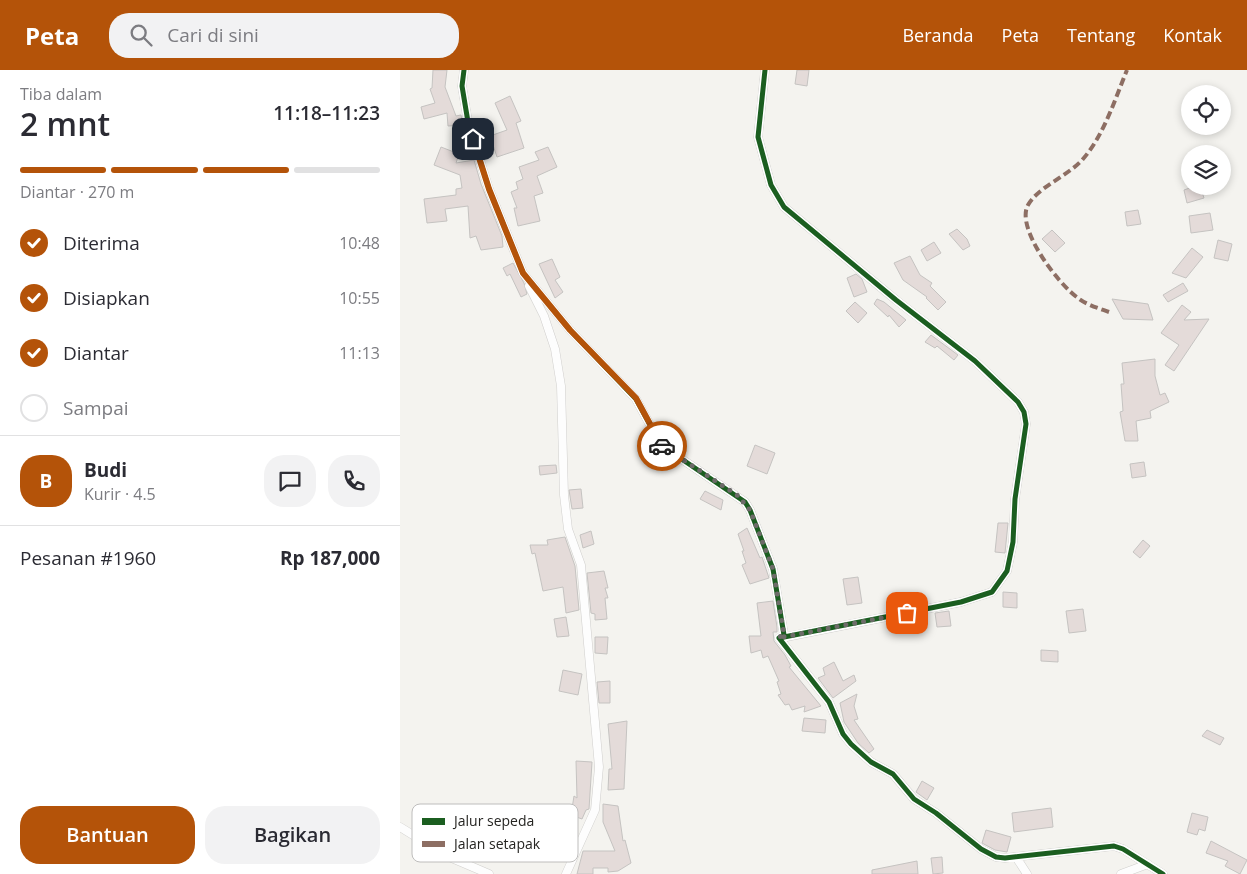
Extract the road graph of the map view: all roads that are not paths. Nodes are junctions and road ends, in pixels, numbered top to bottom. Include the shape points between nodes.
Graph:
1 (464, 70) edge
2 (765, 70) edge
3 (523, 273) junction
4 (778, 638) junction
5 (400, 827) edge
6 (412, 834) edge
7 (578, 848) edge
8 (1016, 857) junction
9 (461, 862) edge
10 (571, 862) edge
11 (1148, 864) junction
12 (489, 874) edge
13 (566, 874) edge
14 (1027, 874) edge
15 (1121, 874) edge
16 (1163, 874) edge

1 - 3 street via 462,86 468,122 489,189
2 - 4 street via 758,137 771,185 784,207 975,361 1018,402 1026,424 1015,499 1013,542 1007,571 992,592 962,602
3 - 4 street via 570,330 636,398 660,445 745,502 776,583 784,634
3 - 7 street via 544,316 555,349 560,376 568,529 581,565 599,767 595,810
4 - 8 street via 829,702 851,744 871,762 893,774 914,799 936,812 989,854
5 - 6 street
8 - 11 street via 1114,846
8 - 14 street
9 - 12 street
10 - 13 street
11 - 15 street
11 - 16 street

